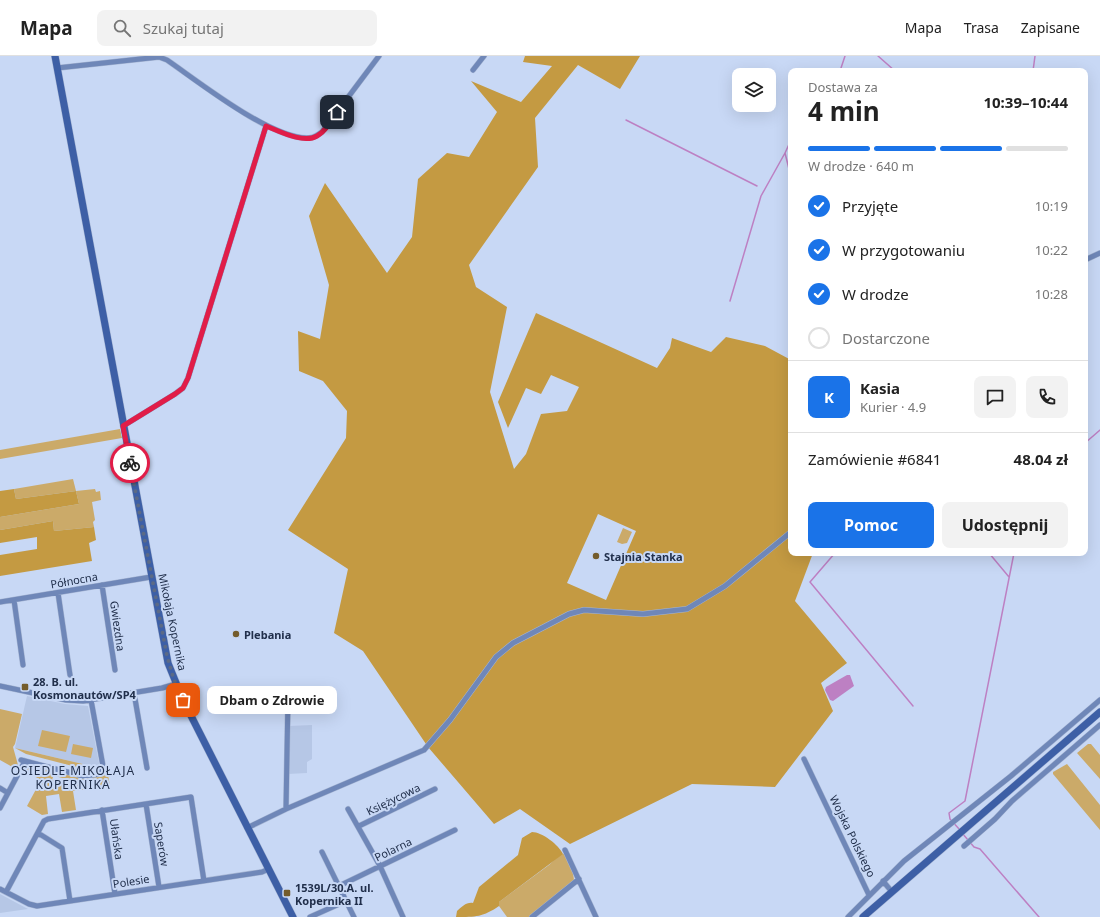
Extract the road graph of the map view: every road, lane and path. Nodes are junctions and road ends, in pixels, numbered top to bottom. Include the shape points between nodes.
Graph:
1 (54, 56) edge
2 (379, 56) edge
3 (484, 56) edge
4 (57, 68) junction
5 (473, 70) dead end
6 (266, 126) junction
7 (1100, 253) edge
8 (1088, 259) edge
9 (123, 426) junction
10 (788, 534) edge
11 (151, 577) junction
12 (102, 585) junction
13 (58, 593) junction
14 (14, 600) junction
15 (0, 602) edge
16 (23, 665) dead end
17 (115, 670) dead end
18 (70, 675) dead end
19 (176, 684) junction
20 (0, 686) edge
21 (134, 693) junction
22 (288, 698) dead end
23 (91, 700) junction
24 (1100, 700) edge
25 (1100, 712) edge
26 (1100, 725) edge
27 (804, 759) dead end
28 (147, 768) dead end
29 (0, 788) edge
30 (435, 789) dead end
31 (8, 793) junction
32 (146, 804) junction
33 (0, 808) edge
34 (286, 809) junction
35 (348, 809) dead end
36 (102, 810) junction
37 (358, 826) junction
38 (248, 828) junction
39 (455, 830) dead end
40 (38, 833) junction
41 (964, 846) dead end
42 (565, 850) dead end
43 (322, 852) dead end
44 (380, 866) junction
45 (269, 869) junction
46 (579, 879) junction
47 (204, 880) junction
48 (883, 881) junction
49 (339, 886) junction
50 (159, 887) junction
51 (0, 888) edge
52 (6, 892) junction
53 (892, 892) junction
54 (115, 894) junction
55 (869, 895) junction
56 (70, 901) junction
57 (346, 901) junction
58 (293, 917) edge
59 (310, 917) edge
60 (354, 917) edge
61 (403, 917) edge
62 (532, 917) edge
63 (596, 917) edge
64 (848, 917) edge
65 (863, 917) edge

1 - 4 street, Mikołaja Kopernika
2 - 6 street via 317,136 301,138
3 - 5 street
4 - 6 street via 159,57
4 - 9 street, Mikołaja Kopernika
6 - 9 street via 188,378 179,391
7 - 8 street
9 - 11 street, Mikołaja Kopernika
10 - 34 street via 725,586 687,609 643,614 584,610 569,614 512,643 496,657 450,720 424,750
11 - 12 street, Północna
11 - 19 street, Mikołaja Kopernika via 167,656
12 - 13 street, Północna
12 - 17 street, Gwiezdna
13 - 14 street, Północna
13 - 18 street
14 - 15 street, Północna
14 - 16 street
19 - 21 street
19 - 38 street, Mikołaja Kopernika
20 - 23 street via 66,700
21 - 23 street
21 - 28 street
22 - 34 street
23 - 31 street via 102,772 83,776 23,761
24 - 48 street
25 - 53 street
26 - 41 street
27 - 55 street, Wojska Polskiego
29 - 31 street
30 - 37 street, Księżycowa
31 - 33 street
32 - 36 street
32 - 47 street via 191,797
32 - 50 street, Saperów
34 - 38 street
35 - 37 street
36 - 40 street via 52,817 44,822
36 - 54 street, Ułańska
37 - 44 street
38 - 45 street, Mikołaja Kopernika
39 - 44 street, Polarna
40 - 52 street
40 - 56 street via 62,848
42 - 46 street
43 - 49 street
44 - 49 street, Polarna
44 - 61 street
45 - 47 street, Polesie
45 - 58 street, Mikołaja Kopernika
46 - 62 street
46 - 63 street
47 - 50 street, Polesie
48 - 53 street
48 - 55 street
49 - 57 street
50 - 54 street, Polesie
51 - 52 street, Polesie
52 - 56 street, Polesie via 35,906
53 - 65 street
54 - 56 street, Polesie
55 - 64 street, Wojska Polskiego
57 - 59 street
57 - 60 street

